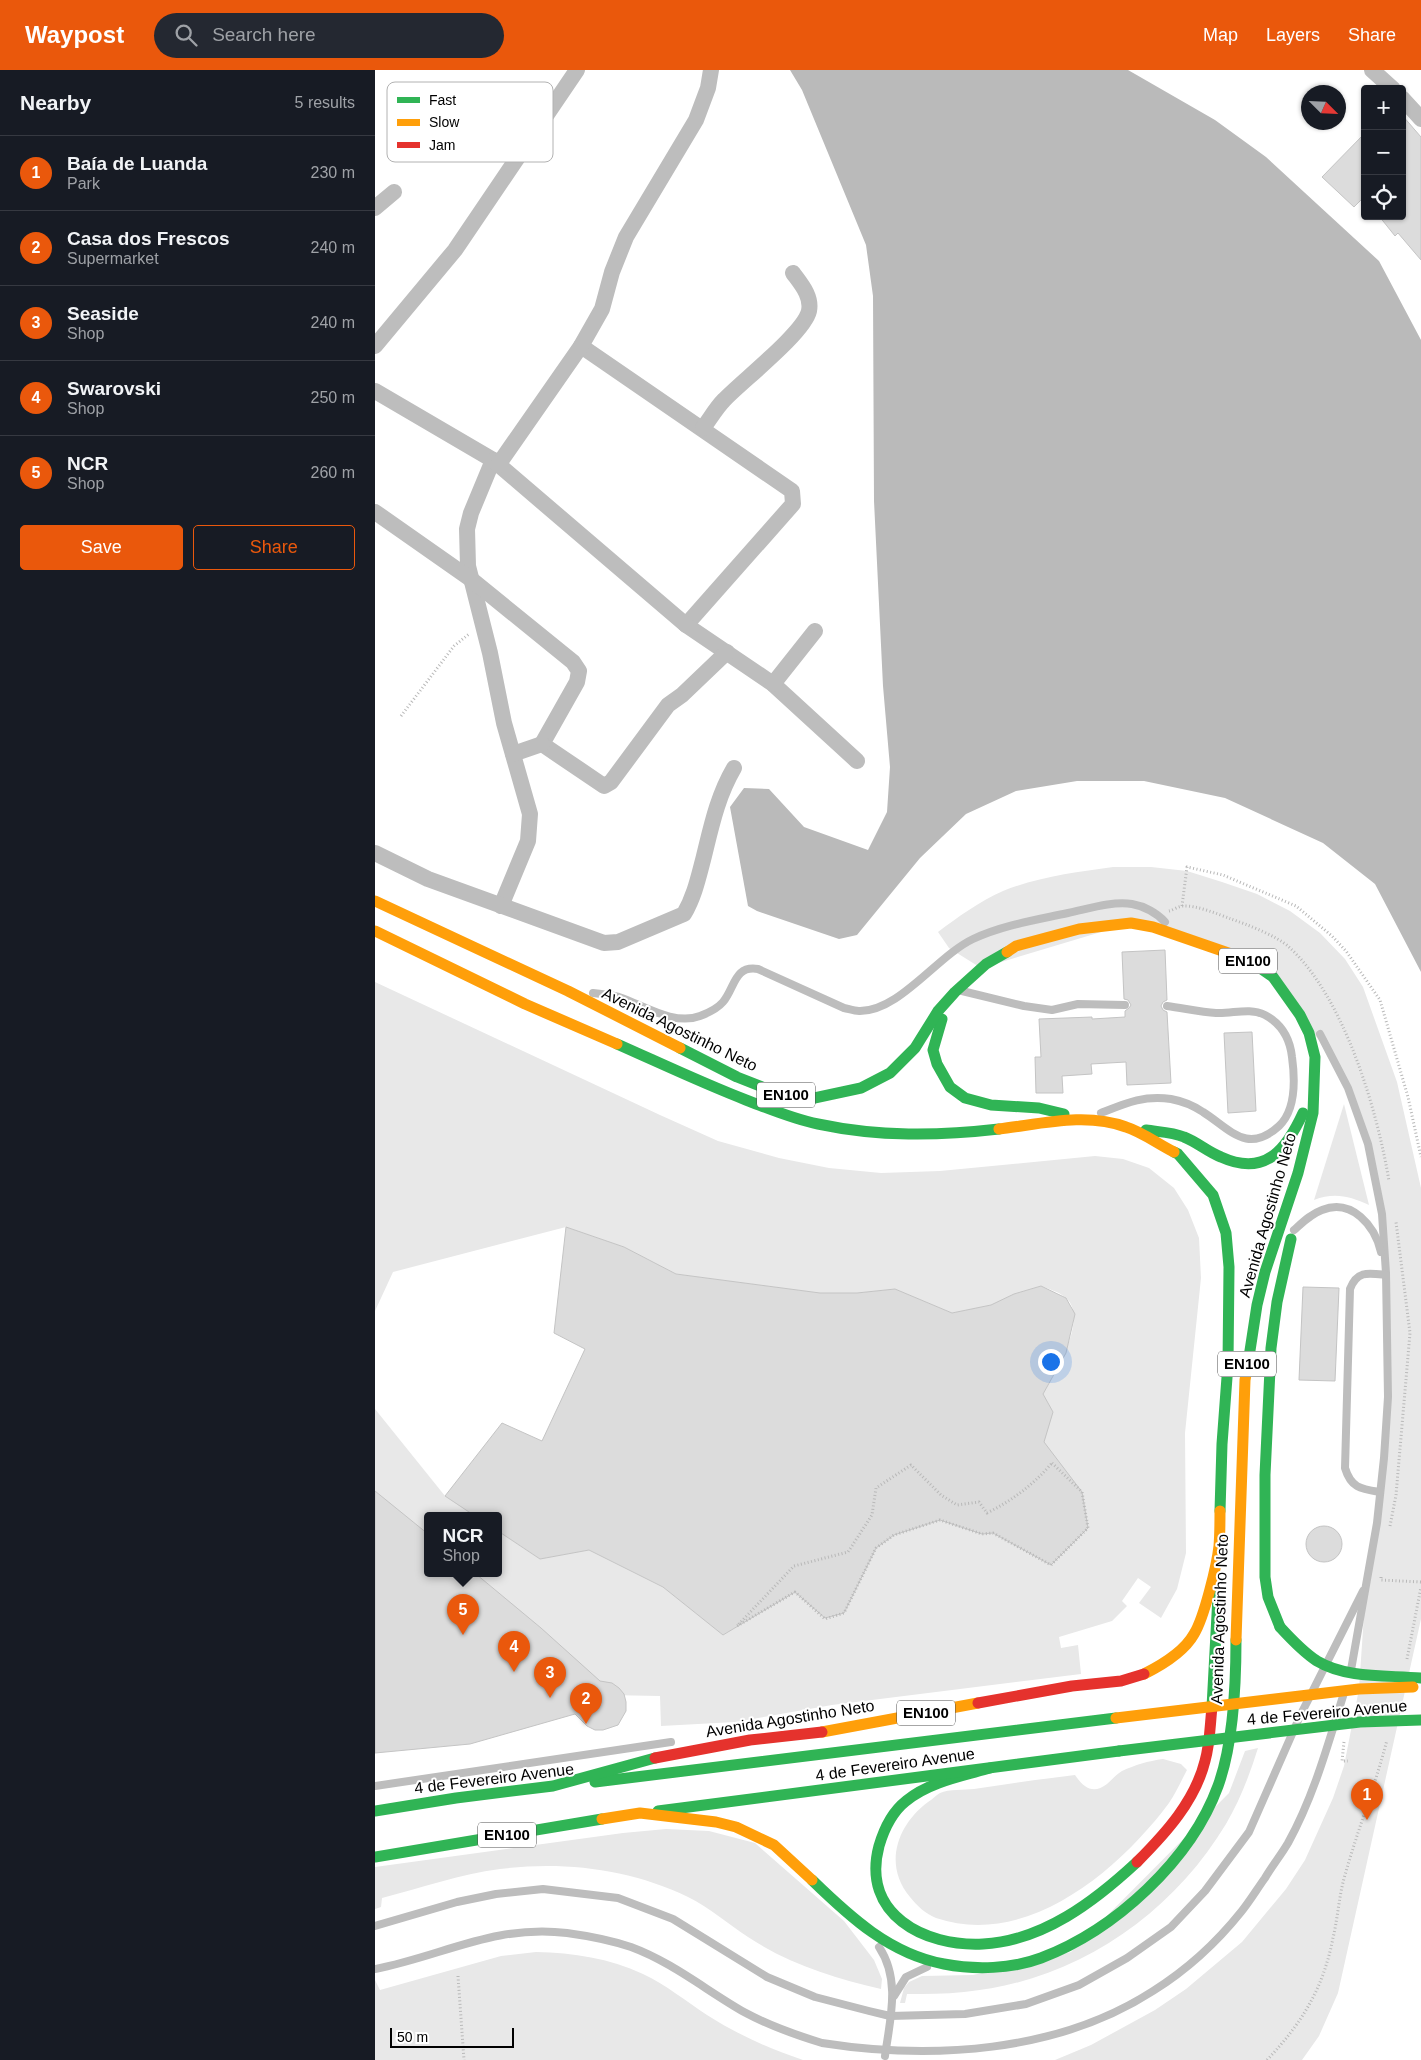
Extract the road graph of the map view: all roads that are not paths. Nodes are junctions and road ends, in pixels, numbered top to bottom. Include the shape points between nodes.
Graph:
1 (577, 70) edge
2 (711, 70) edge
3 (1373, 70) edge
4 (1389, 85) edge
5 (1406, 102) edge
6 (553, 105) edge
7 (1421, 119) edge
8 (515, 162) edge
9 (394, 192) dead end
10 (375, 208) edge
11 (793, 273) dead end
12 (375, 346) edge
13 (581, 346) junction
14 (375, 391) edge
15 (703, 428) junction
16 (496, 463) junction
17 (375, 512) edge
18 (472, 580) junction
19 (686, 625) junction
20 (815, 631) dead end
21 (727, 652) junction
22 (773, 684) junction
23 (542, 744) junction
24 (513, 754) junction
25 (857, 761) dead end
26 (734, 768) dead end
27 (375, 853) edge
28 (375, 901) edge
29 (501, 906) junction
30 (375, 931) edge
31 (1175, 935) junction
32 (568, 991) junction
33 (956, 991) junction
34 (1125, 1005) dead end
35 (1167, 1006) dead end
36 (1300, 1015) junction
37 (1315, 1057) junction
38 (1085, 1118) junction
39 (1127, 1127) junction
40 (1293, 1230) junction
41 (1386, 1275) junction
42 (1380, 1492) junction
43 (1219, 1546) junction
44 (1366, 1585) junction
45 (1421, 1678) edge
46 (1421, 1687) edge
47 (1421, 1720) edge
48 (725, 1744) junction
49 (990, 1768) junction
50 (375, 1780) edge
51 (406, 1781) junction
52 (375, 1786) edge
53 (553, 1786) junction
54 (375, 1811) edge
55 (640, 1813) junction
56 (375, 1857) edge
57 (375, 1926) edge
58 (868, 1930) junction
59 (943, 1964) junction
60 (375, 1969) edge
61 (893, 1998) junction
62 (890, 2016) junction
63 (885, 2056) junction
64 (924, 2059) edge
65 (915, 2060) edge

1 - 6 street
2 - 13 street via 696,120 626,237 602,309
3 - 4 street
5 - 7 street
8 - 12 street via 455,250
9 - 10 street
11 - 15 street via 807,292 809,309 804,322 723,401
13 - 15 street
13 - 16 street
14 - 16 street
15 - 19 street via 785,484 792,491 793,504
16 - 18 street via 471,513 467,529 468,566
16 - 19 street
17 - 18 street
18 - 23 street via 573,662 579,672 577,682
18 - 24 street
19 - 21 street
20 - 22 street
21 - 22 street
21 - 23 street via 668,705 611,782 604,786
22 - 25 street
23 - 24 street
24 - 29 street via 530,814 528,841
26 - 29 street via 720,794 697,886 684,914 619,942 604,943
27 - 29 street via 428,880
28 - 32 main road, Avenida Agostinho Neto / EN100
30 - 38 main road, Avenida Agostinho Neto / EN100 via 525,1004 720,1090 792,1117 870,1133 924,1135 958,1134
31 - 32 lane via 1159,916 1132,904 1103,906 1018,924 972,939 892,1001 858,1012 749,968 743,970 717,1008 686,1019 617,997
31 - 33 main road, Avenida Agostinho Neto / EN100 via 1131,923 1079,929 1016,946 986,964
31 - 36 main road, Avenida Agostinho Neto / EN100 via 1229,952 1262,969 1273,977
32 - 33 main road, Avenida Agostinho Neto / EN100 via 737,1077 805,1100 861,1088 890,1073 915,1048 938,1011
33 - 34 lane via 1052,1010 1078,1004
33 - 38 main road via 940,1023 933,1050 950,1087 965,1098 991,1105 1039,1108
35 - 38 lane via 1218,1013 1257,1011 1271,1018 1290,1043 1294,1072 1294,1089 1285,1120 1267,1135 1251,1140 1230,1133 1203,1112 1186,1104 1159,1098 1138,1099
36 - 37 main road, Avenida Agostinho Neto / EN100
36 - 41 lane via 1317,1029 1349,1088 1360,1117 1380,1206
37 - 39 main road via 1297,1128 1278,1155 1259,1163 1238,1164 1177,1134
37 - 40 main road via 1323,1085 1320,1116
37 - 59 main road, Avenida Agostinho Neto / EN100 via 1313,1113 1298,1173 1265,1272 1245,1380 1236,1680 1225,1765 1218,1787 1204,1816 1162,1876 1137,1900 1089,1934 1041,1958 1015,1964 981,1968
38 - 39 main road, Avenida Agostinho Neto / EN100
39 - 43 main road, Avenida Agostinho Neto / EN100 via 1178,1154 1189,1165 1213,1195 1226,1233 1228,1364
40 - 41 lane via 1325,1209 1338,1208 1362,1216 1380,1246
40 - 45 main road, bridge via 1277,1302 1271,1348 1265,1475 1267,1597 1280,1627 1298,1647 1325,1665
41 - 42 lane via 1388,1397
41 - 42 lane via 1367,1273 1358,1276 1350,1288 1345,1468 1348,1479 1356,1486
42 - 44 lane
43 - 48 main road, Avenida Agostinho Neto / EN100 via 1206,1606 1194,1635 1174,1656 1141,1676 816,1733
43 - 49 main road via 1215,1687 1204,1766 1181,1811 1115,1883 1058,1922 1026,1936 997,1942 970,1945 945,1942 913,1930 887,1906 878,1890 876,1859 883,1833 896,1810 920,1792
44 - 62 lane via 1300,1716 1249,1832 1205,1891 1171,1926 1127,1958 1079,1984 1026,2004 965,2014
44 - 64 lane via 1352,1666 1308,1803 1287,1846 1241,1912 1201,1954 1153,1991 1095,2023 1023,2048 970,2058
46 - 53 main road, 4 de Fevereiro Avenue, bridge via 1359,1689
47 - 49 main road, 4 de Fevereiro Avenue, bridge via 1360,1722
48 - 51 lane via 687,1741
48 - 53 main road, Avenida Agostinho Neto / EN100 via 661,1756
49 - 55 main road, 4 de Fevereiro Avenue
50 - 51 lane
51 - 52 lane
53 - 54 main road, 4 de Fevereiro Avenue / EN100
55 - 56 main road, 4 de Fevereiro Avenue / EN100
55 - 58 main road, Avenida Agostinho Neto / EN100 via 716,1822 773,1845
57 - 62 lane via 496,1894 543,1889 618,1898 673,1919 767,1977 815,1996
58 - 59 main road, Avenida Agostinho Neto / EN100 via 904,1951
58 - 61 lane via 889,1967
59 - 61 lane via 925,1967 906,1977
60 - 63 lane via 516,1933 562,1933 601,1938 665,1963 747,2014 824,2044
61 - 62 lane
62 - 63 lane
63 - 65 lane

